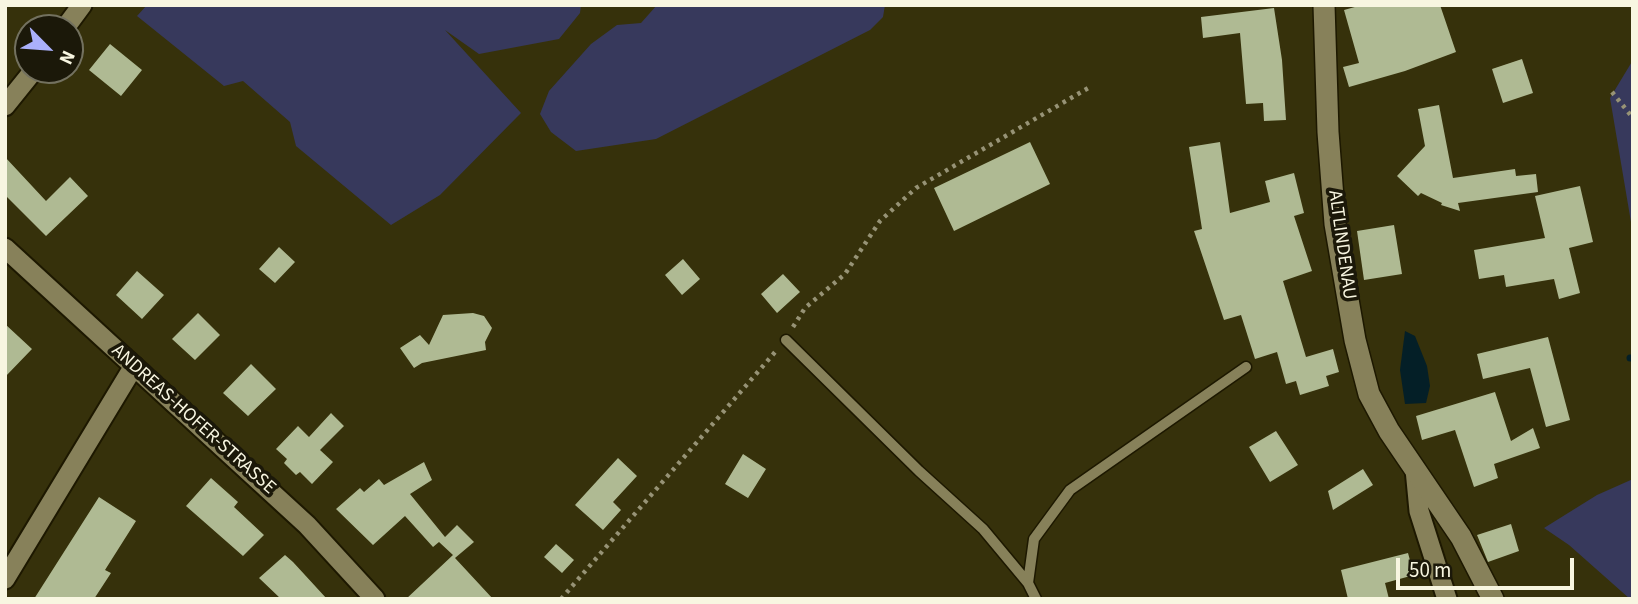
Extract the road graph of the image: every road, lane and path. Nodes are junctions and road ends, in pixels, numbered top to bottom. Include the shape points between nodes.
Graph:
1 (1324, 5) edge
2 (23, 84) edge
3 (1090, 86) dead end
4 (1612, 92) dead end
5 (5, 106) edge
6 (1633, 118) edge
7 (5, 248) edge
8 (786, 340) junction
9 (134, 366) junction
10 (1245, 367) dead end
11 (1415, 469) junction
12 (5, 579) edge
13 (1028, 583) junction
14 (375, 599) edge
15 (561, 599) edge
16 (1036, 599) edge
17 (1447, 599) edge
18 (1493, 599) edge

1 - 11 street, ALTLINDENAU via 1335,224 1355,340 1369,394
2 - 5 street
3 - 8 path via 916,188 880,220 845,274 805,308
4 - 6 path
7 - 9 street, ANDREAS-HOFER-STRASSE
8 - 13 lane via 983,529
8 - 15 path
9 - 12 street
9 - 14 street, ANDREAS-HOFER-STRASSE via 307,524
10 - 13 lane via 1070,490 1034,539
11 - 17 street, ALTLINDENAU via 1419,511
11 - 18 street, ALTLINDENAU via 1461,537
13 - 16 lane

